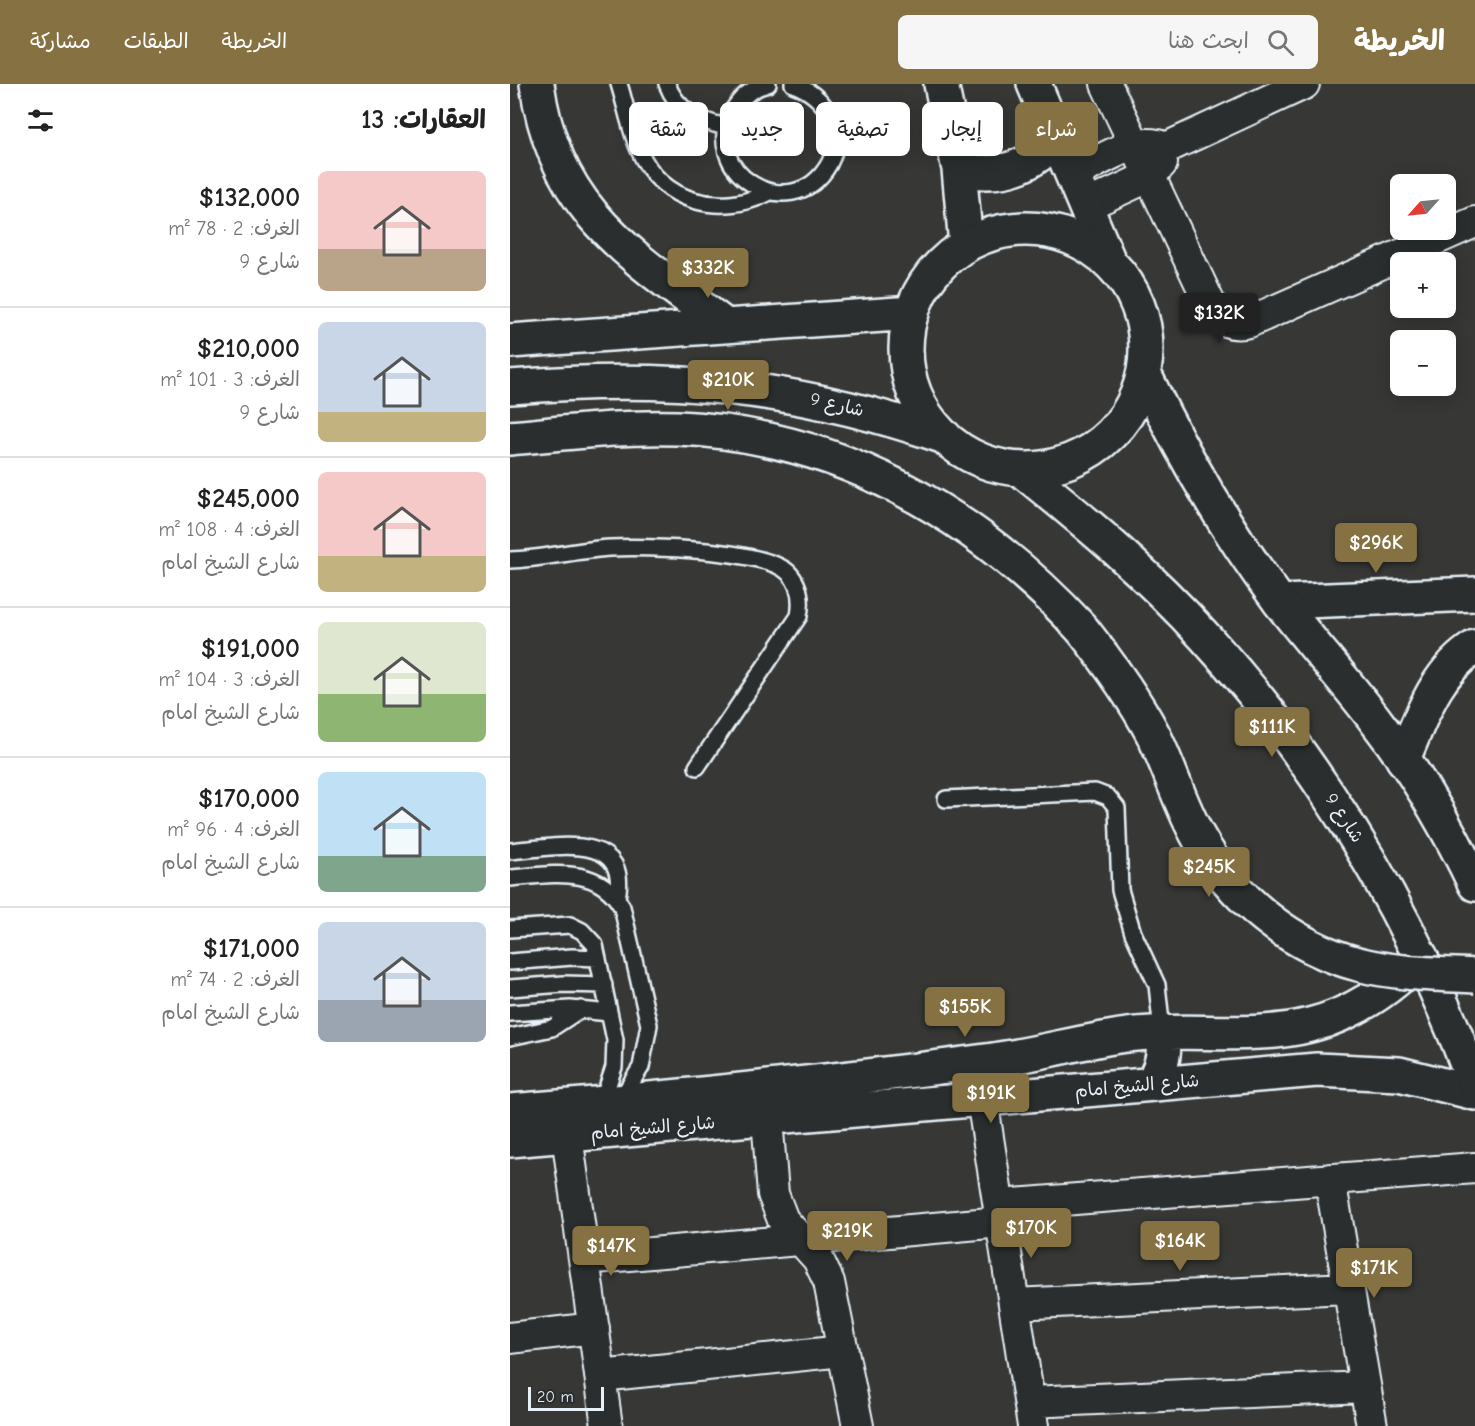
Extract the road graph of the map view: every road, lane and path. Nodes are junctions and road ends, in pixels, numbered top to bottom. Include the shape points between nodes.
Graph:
1 (537, 84) edge
2 (620, 84) edge
3 (667, 84) edge
4 (768, 84) edge
5 (793, 84) edge
6 (941, 84) edge
7 (1034, 84) edge
8 (1106, 84) edge
9 (1304, 84) edge
10 (738, 102) edge
11 (1042, 102) edge
12 (720, 125) edge
13 (1135, 145) junction
14 (1166, 148) junction
15 (730, 156) edge
16 (1038, 156) edge
17 (1066, 156) edge
18 (959, 169) junction
19 (1074, 174) junction
20 (1150, 176) junction
21 (770, 192) junction
22 (1086, 205) junction
23 (1475, 222) edge
24 (966, 245) junction
25 (1109, 262) junction
26 (912, 313) junction
27 (723, 324) junction
28 (510, 340) edge
29 (1143, 375) junction
30 (510, 387) edge
31 (945, 437) junction
32 (510, 438) edge
33 (1020, 469) junction
34 (510, 560) edge
35 (1475, 594) edge
36 (1280, 602) junction
37 (1475, 647) edge
38 (1403, 759) junction
39 (697, 767) dead end
40 (946, 799) dead end
41 (510, 851) edge
42 (1467, 858) edge
43 (510, 878) edge
44 (1475, 885) edge
45 (617, 898) junction
46 (510, 929) edge
47 (1421, 957) junction
48 (598, 958) junction
49 (510, 962) edge
50 (1475, 976) edge
51 (604, 985) junction
52 (510, 988) edge
53 (581, 1010) junction
54 (510, 1013) edge
55 (609, 1013) junction
56 (1162, 1031) junction
57 (510, 1037) edge
58 (1151, 1084) junction
59 (1475, 1085) edge
60 (1475, 1093) edge
61 (982, 1099) junction
62 (609, 1103) junction
63 (510, 1112) edge
64 (767, 1118) junction
65 (567, 1135) junction
66 (510, 1140) edge
67 (1475, 1168) edge
68 (1330, 1179) junction
69 (1000, 1214) junction
70 (801, 1240) junction
71 (584, 1259) junction
72 (1348, 1288) junction
73 (1014, 1304) junction
74 (594, 1328) junction
75 (510, 1338) edge
76 (843, 1351) junction
77 (600, 1376) junction
78 (1365, 1387) junction
79 (1032, 1414) edge
80 (608, 1426) edge
81 (858, 1426) edge
82 (1372, 1426) edge

1 - 27 main road via 546,132 583,205 620,245
2 - 21 lane via 642,156 653,174 675,193 716,206 744,204
3 - 12 lane via 686,112
4 - 10 lane
5 - 21 lane via 817,96 826,107 836,134 835,148 822,174 811,184 784,193
6 - 18 main road
7 - 11 main road
8 - 13 street
9 - 14 street
13 - 14 street via 1151,143
13 - 19 street
13 - 20 street
14 - 20 street via 1161,164
15 - 21 lane via 735,168 756,187
16 - 18 main road via 1022,166 991,173
17 - 19 main road
18 - 24 main road
19 - 22 main road
20 - 22 street
20 - 23 street via 1213,310 1233,324 1249,322
22 - 25 main road
24 - 25 main road via 1002,231 1040,230 1077,240
24 - 26 main road via 938,267
25 - 29 main road via 1133,295 1140,314 1145,334
26 - 27 main road
26 - 31 main road via 906,351 913,389 932,423
27 - 28 main road
29 - 33 main road via 1128,413 1099,444 1062,464
29 - 36 main road via 1206,492
30 - 31 main road, شارع 9 via 620,381 731,386 840,404
31 - 33 main road via 980,459
32 - 50 main road, bridge via 680,428 763,439 843,462 882,478 956,519 1023,569 1082,629 1152,733 1198,837 1226,878 1253,907 1301,941 1356,964 1385,970
33 - 47 main road, شارع 9 via 1116,548 1245,682 1354,833
34 - 39 lane via 610,548 651,548 762,561 788,573 798,588 799,616
35 - 36 main road
36 - 38 main road
37 - 38 main road via 1456,661 1435,688
38 - 42 main road
40 - 56 lane via 1095,792 1113,802 1119,815 1120,890 1133,933 1157,985
41 - 45 lane via 591,848 613,864 619,880
42 - 44 main road
43 - 45 lane via 579,875 597,880
45 - 62 lane via 625,916 649,1025 635,1080
46 - 48 lane via 570,925 587,935
47 - 56 main road, شارع الشيخ امام via 1371,1000 1310,1025 1266,1032
47 - 59 main road, شارع 9
48 - 49 lane
48 - 51 lane
51 - 52 lane
51 - 55 lane
53 - 54 lane
53 - 55 lane
53 - 57 lane via 552,1028
55 - 62 lane via 615,1040
56 - 58 main road via 1164,1055
56 - 62 main road, شارع الشيخ امام via 884,1075
58 - 60 main road, شارع الشيخ امام via 1345,1070 1399,1074
58 - 61 main road, شارع الشيخ امام
61 - 64 main road, شارع الشيخ امام
61 - 69 street
62 - 63 main road, شارع الشيخ امام
64 - 65 main road, شارع الشيخ امام
64 - 70 street via 773,1194 783,1220
65 - 66 main road, شارع الشيخ امام
65 - 71 street
67 - 68 street
68 - 69 street
68 - 72 street
69 - 70 street
69 - 73 street
70 - 71 street
70 - 76 street via 818,1259 829,1282
71 - 74 street
72 - 73 street
72 - 78 street
73 - 79 street
74 - 75 street
74 - 77 street
76 - 77 street
76 - 81 street
77 - 80 street
78 - 79 street
78 - 82 street

